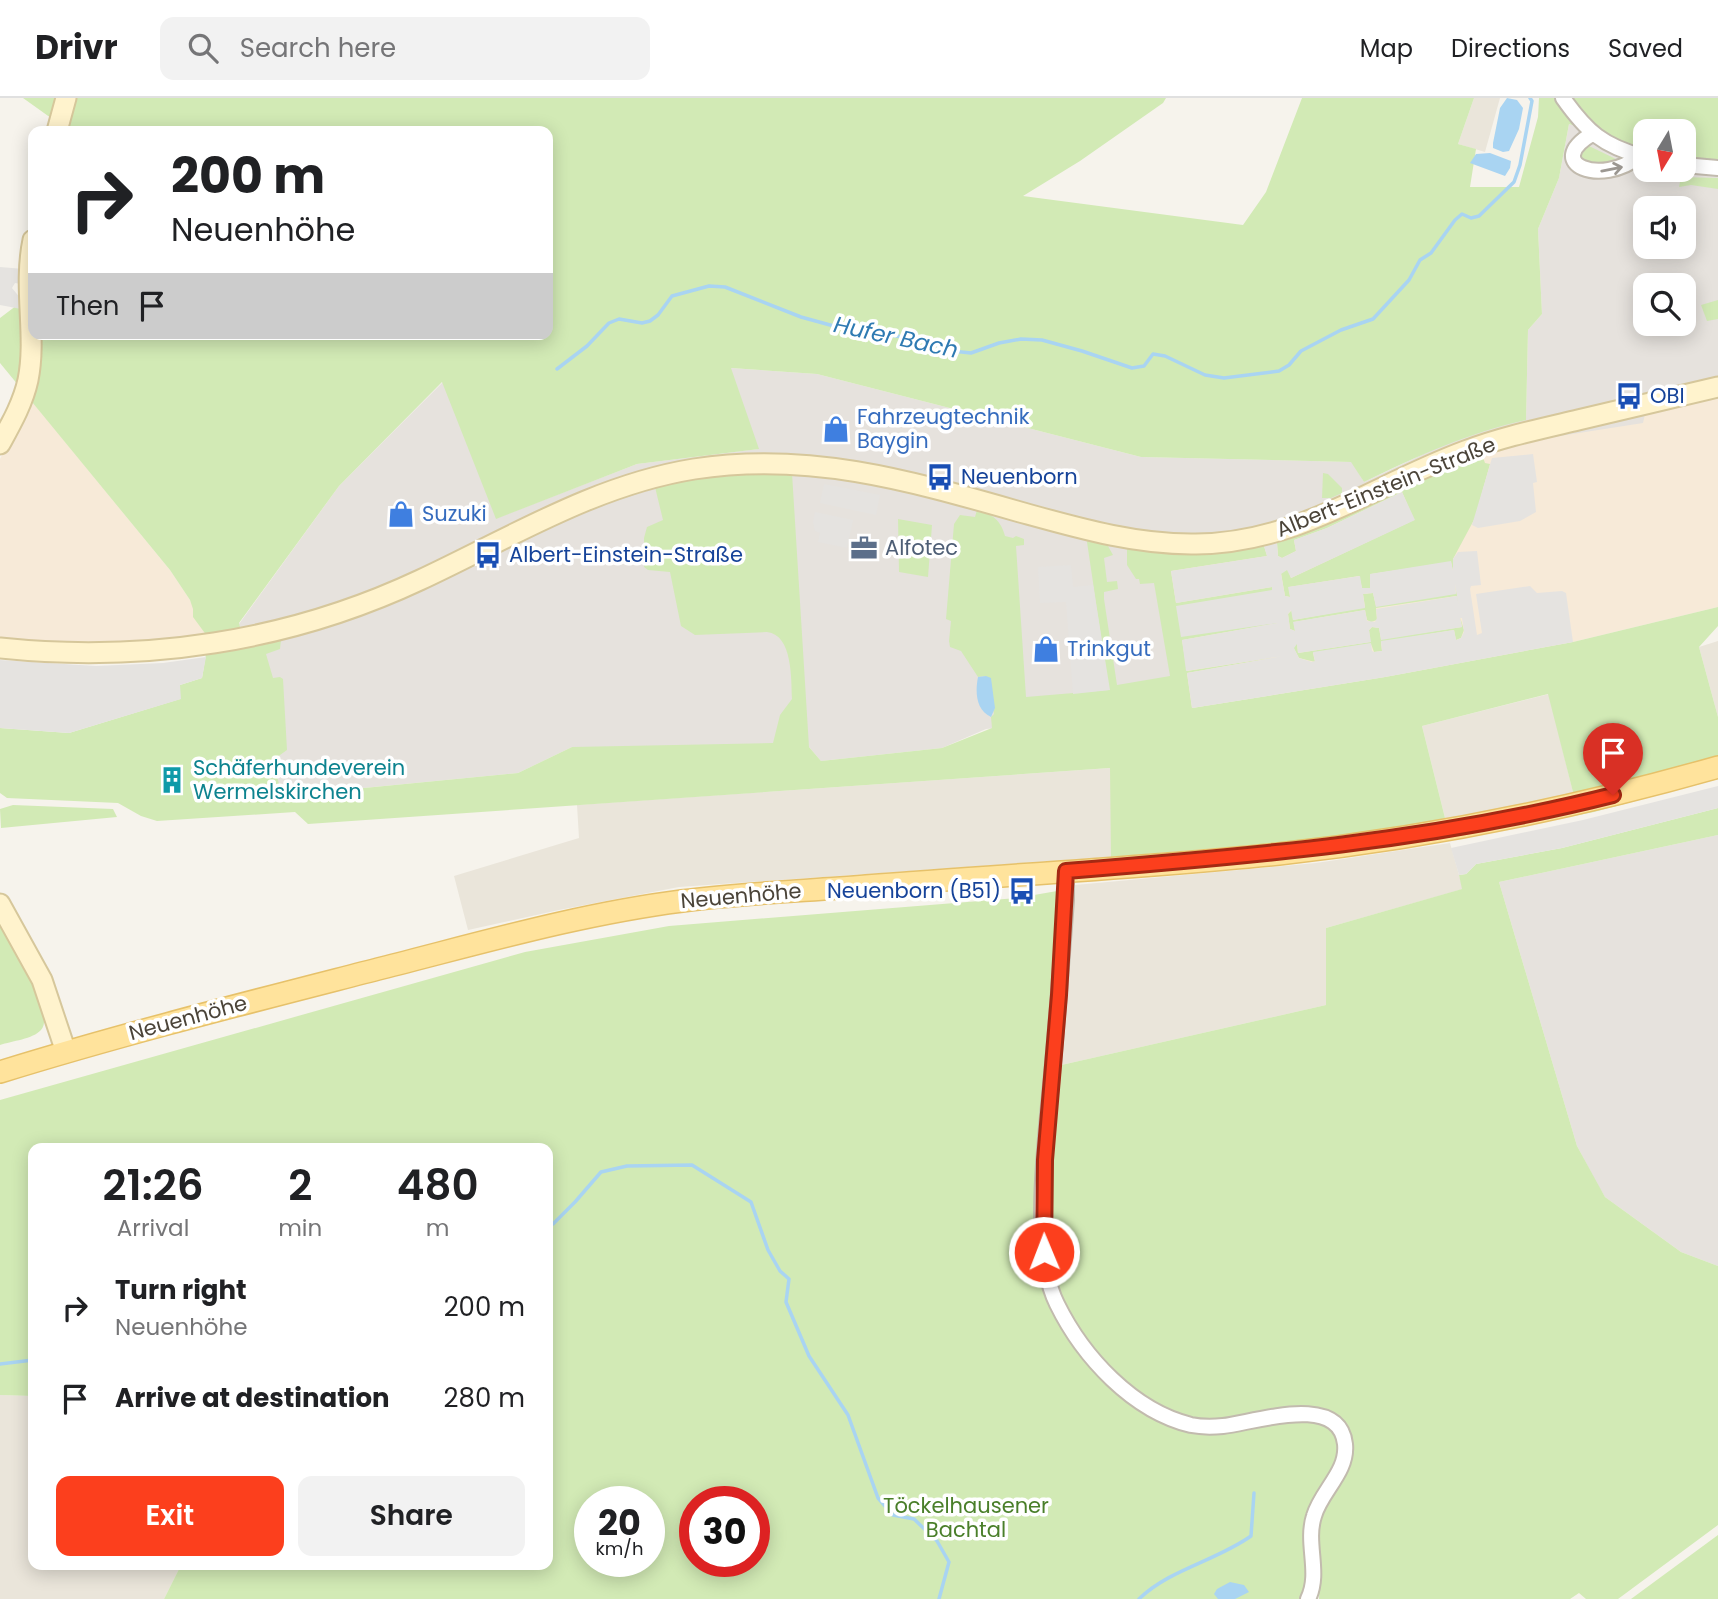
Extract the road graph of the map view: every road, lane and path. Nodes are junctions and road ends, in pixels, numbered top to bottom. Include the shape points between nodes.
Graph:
1 (66, 98) edge
2 (1563, 98) edge
3 (58, 126) edge
4 (1592, 134) junction
5 (1633, 154) edge
6 (1633, 162) edge
7 (1696, 166) edge
8 (1718, 168) edge
9 (31, 340) edge
10 (1718, 387) edge
11 (0, 444) edge
12 (0, 648) edge
13 (1718, 766) edge
14 (1066, 871) junction
15 (0, 904) edge
16 (66, 1052) junction
17 (0, 1072) edge
18 (1308, 1599) edge

1 - 3 street
2 - 4 street
4 - 5 street
4 -> 6 street via 1574,152 1582,169 1596,172
7 - 8 street
9 - 11 street via 29,377
10 - 12 street, Albert-Einstein-Straße via 1482,445 1308,522 1248,539 1208,544 1144,542 858,470 788,463 730,465 670,474 602,494 387,595 274,632 131,652
13 - 14 main road, Neuenhöhe via 1594,800 1410,836 1268,855
14 - 16 main road, Neuenhöhe via 764,893 640,907 487,941
14 - 18 street via 1044,1191 1044,1252 1051,1287 1063,1315 1086,1348 1112,1378 1158,1413 1206,1427 1308,1414 1330,1422 1341,1432 1345,1445 1342,1465 1314,1516 1314,1581
15 - 16 street via 41,980
16 - 17 main road, Neuenhöhe

